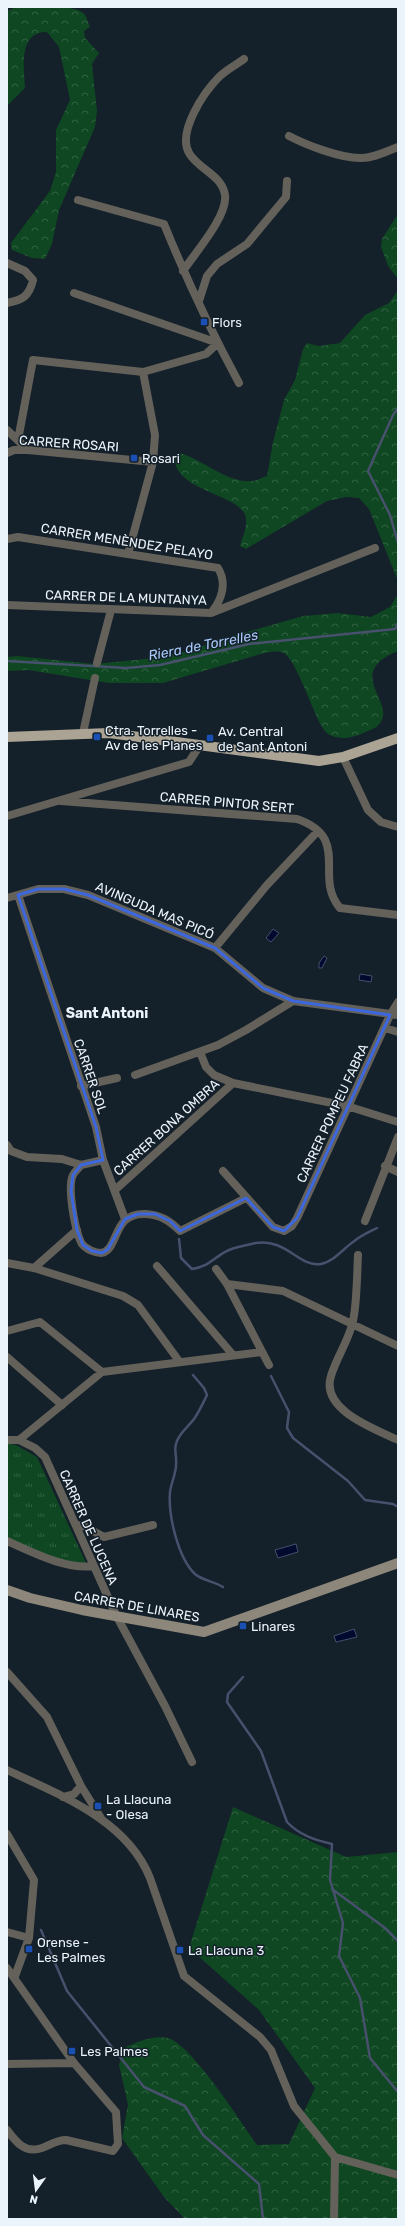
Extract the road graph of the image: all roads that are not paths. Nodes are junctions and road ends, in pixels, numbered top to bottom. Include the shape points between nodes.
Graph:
1 (244, 59) dead end
2 (289, 136) dead end
3 (398, 147) edge
4 (287, 180) dead end
5 (78, 200) dead end
6 (7, 263) edge
7 (183, 271) junction
8 (74, 293) dead end
9 (199, 301) junction
10 (7, 304) edge
11 (218, 343) junction
12 (143, 372) junction
13 (239, 383) dead end
14 (7, 430) edge
15 (18, 440) junction
16 (28, 450) junction
17 (7, 454) edge
18 (153, 462) junction
19 (7, 539) edge
20 (375, 548) dead end
21 (128, 554) junction
22 (7, 605) edge
23 (110, 610) junction
24 (211, 613) junction
25 (97, 663) dead end
26 (95, 678) dead end
27 (82, 733) junction
28 (7, 737) edge
29 (398, 738) edge
30 (200, 745) junction
31 (343, 757) junction
32 (61, 801) junction
33 (7, 816) edge
34 (398, 827) edge
35 (318, 831) junction
36 (18, 895) junction
37 (7, 898) edge
38 (398, 915) edge
39 (215, 948) junction
40 (292, 1001) junction
41 (398, 1002) edge
42 (394, 1015) edge
43 (385, 1028) junction
44 (398, 1032) edge
45 (200, 1052) junction
46 (134, 1075) dead end
47 (117, 1078) dead end
48 (233, 1083) junction
49 (81, 1086) junction
50 (347, 1106) junction
51 (398, 1122) edge
52 (398, 1137) edge
53 (7, 1145) edge
54 (103, 1160) junction
55 (81, 1166) junction
56 (386, 1166) junction
57 (223, 1171) dead end
58 (398, 1172) edge
59 (115, 1190) junction
60 (246, 1198) junction
61 (125, 1219) junction
62 (365, 1221) dead end
63 (77, 1230) junction
64 (358, 1255) dead end
65 (7, 1264) edge
66 (157, 1266) dead end
67 (34, 1268) junction
68 (216, 1269) dead end
69 (227, 1284) junction
70 (352, 1324) junction
71 (7, 1331) edge
72 (398, 1346) edge
73 (262, 1352) junction
74 (232, 1355) junction
75 (7, 1357) edge
76 (179, 1361) junction
77 (269, 1366) dead end
78 (102, 1372) junction
79 (62, 1406) junction
80 (7, 1440) edge
81 (19, 1440) junction
82 (398, 1440) edge
83 (76, 1525) junction
84 (153, 1525) dead end
85 (7, 1541) edge
86 (398, 1564) edge
87 (94, 1566) junction
88 (7, 1590) edge
89 (116, 1615) junction
90 (7, 1672) edge
91 (192, 1762) dead end
92 (7, 1770) edge
93 (81, 1786) junction
94 (63, 1797) junction
95 (101, 1818) junction
96 (7, 1834) edge
97 (11, 1848) edge
98 (7, 1932) edge
99 (29, 1938) junction
100 (7, 1968) edge
101 (15, 1976) junction
102 (74, 2063) junction
103 (7, 2064) edge
104 (7, 2130) edge
105 (335, 2157) junction
106 (398, 2176) edge
107 (334, 2219) edge

1 - 7 street via 215,83 194,111 186,136 189,153 219,182 225,194 223,212
2 - 3 street via 304,144 360,158
4 - 9 street via 286,197 247,244 217,264 207,276
5 - 7 street via 164,224
6 - 10 street via 25,271 33,280 30,291 22,300
7 - 9 street
8 - 11 street
9 - 11 street
11 - 12 street via 206,354
11 - 13 street
12 - 15 street via 33,360
12 - 18 street via 155,435
14 - 15 street
15 - 16 street
16 - 17 street, CARRER ROSARI via 14,450
16 - 18 street, CARRER ROSARI
18 - 21 street
19 - 21 street, CARRER MENÈNDEZ PELAYO via 18,537
20 - 24 street, CARRER DE LA MUNTANYA
21 - 24 street, CARRER MENÈNDEZ PELAYO via 218,568 223,575 221,600
22 - 23 street, CARRER DE LA MUNTANYA
23 - 24 street, CARRER DE LA MUNTANYA
23 - 25 street
26 - 27 street
27 - 28 main road
27 - 30 main road via 116,733
29 - 31 main road
30 - 31 main road via 318,760
30 - 32 street via 189,762
31 - 34 street via 368,810 382,822
32 - 33 street
32 - 35 street, CARRER PINTOR SERT via 284,817 309,823
35 - 38 street, CARRER PINTOR SERT via 326,839 330,892 340,908
35 - 39 street via 267,885
36 - 37 street, AVINGUDA MAS PICÓ
36 - 39 street, AVINGUDA MAS PICÓ via 38,888 64,889 88,895
36 - 49 street, CARRER SOL
39 - 40 street, AVINGUDA MAS PICÓ via 263,988
40 - 42 street, AVINGUDA MAS PICÓ
40 - 45 street via 246,1030
41 - 42 street, CARRER POMPEU FABRA
42 - 43 street, CARRER POMPEU FABRA
43 - 44 street
43 - 50 street, CARRER POMPEU FABRA
45 - 46 street
45 - 48 street via 206,1067 214,1075
47 - 49 street
48 - 50 street
48 - 59 street, CARRER BONA OMBRA
49 - 54 street, CARRER SOL via 96,1127
50 - 51 street
50 - 60 street, CARRER POMPEU FABRA via 292,1226 284,1231 273,1227
52 - 56 street
53 - 55 street via 11,1151 27,1157 62,1159
54 - 55 street
54 - 59 street, CARRER SOL
55 - 63 street via 73,1175 71,1191
56 - 58 street
56 - 62 street
57 - 60 street
59 - 61 street, CARRER SOL
60 - 61 street via 180,1231 170,1221 155,1214 138,1214
61 - 63 street via 116,1231 113,1243 102,1253 92,1251 83,1245
63 - 67 street
64 - 70 street
65 - 67 street
66 - 74 street
67 - 76 street via 123,1296 138,1305
68 - 69 street
69 - 70 street via 283,1291
69 - 73 street
70 - 72 street
70 - 82 street via 330,1378 330,1390 336,1404 345,1413
71 - 78 street via 40,1322
73 - 74 street
73 - 77 street
74 - 76 street
75 - 79 street
76 - 78 street
78 - 79 street
79 - 81 street
80 - 81 street
81 - 83 street, CARRER DE LUCENA via 35,1448 45,1457
83 - 84 street via 84,1526 104,1537
83 - 87 street, CARRER DE LUCENA
85 - 87 street via 60,1561
86 - 89 street, CARRER DE LINARES via 204,1632
87 - 89 street, CARRER DE LUCENA
88 - 89 street, CARRER DE LINARES via 82,1610
89 - 91 street, CARRER DE LUCENA
90 - 93 street via 48,1717
92 - 94 street
93 - 94 street via 74,1794
93 - 95 street
94 - 95 street
95 - 105 street via 135,1850 144,1864 184,1976 260,2036 271,2050 294,2106
96 - 97 street
97 - 99 street via 34,1880
98 - 99 street
99 - 101 street
100 - 101 street
101 - 102 street
102 - 103 street
102 - 104 street via 116,2112 118,2144 113,2151 66,2140 58,2140 35,2150 24,2148 17,2144
105 - 106 street
105 - 107 street

